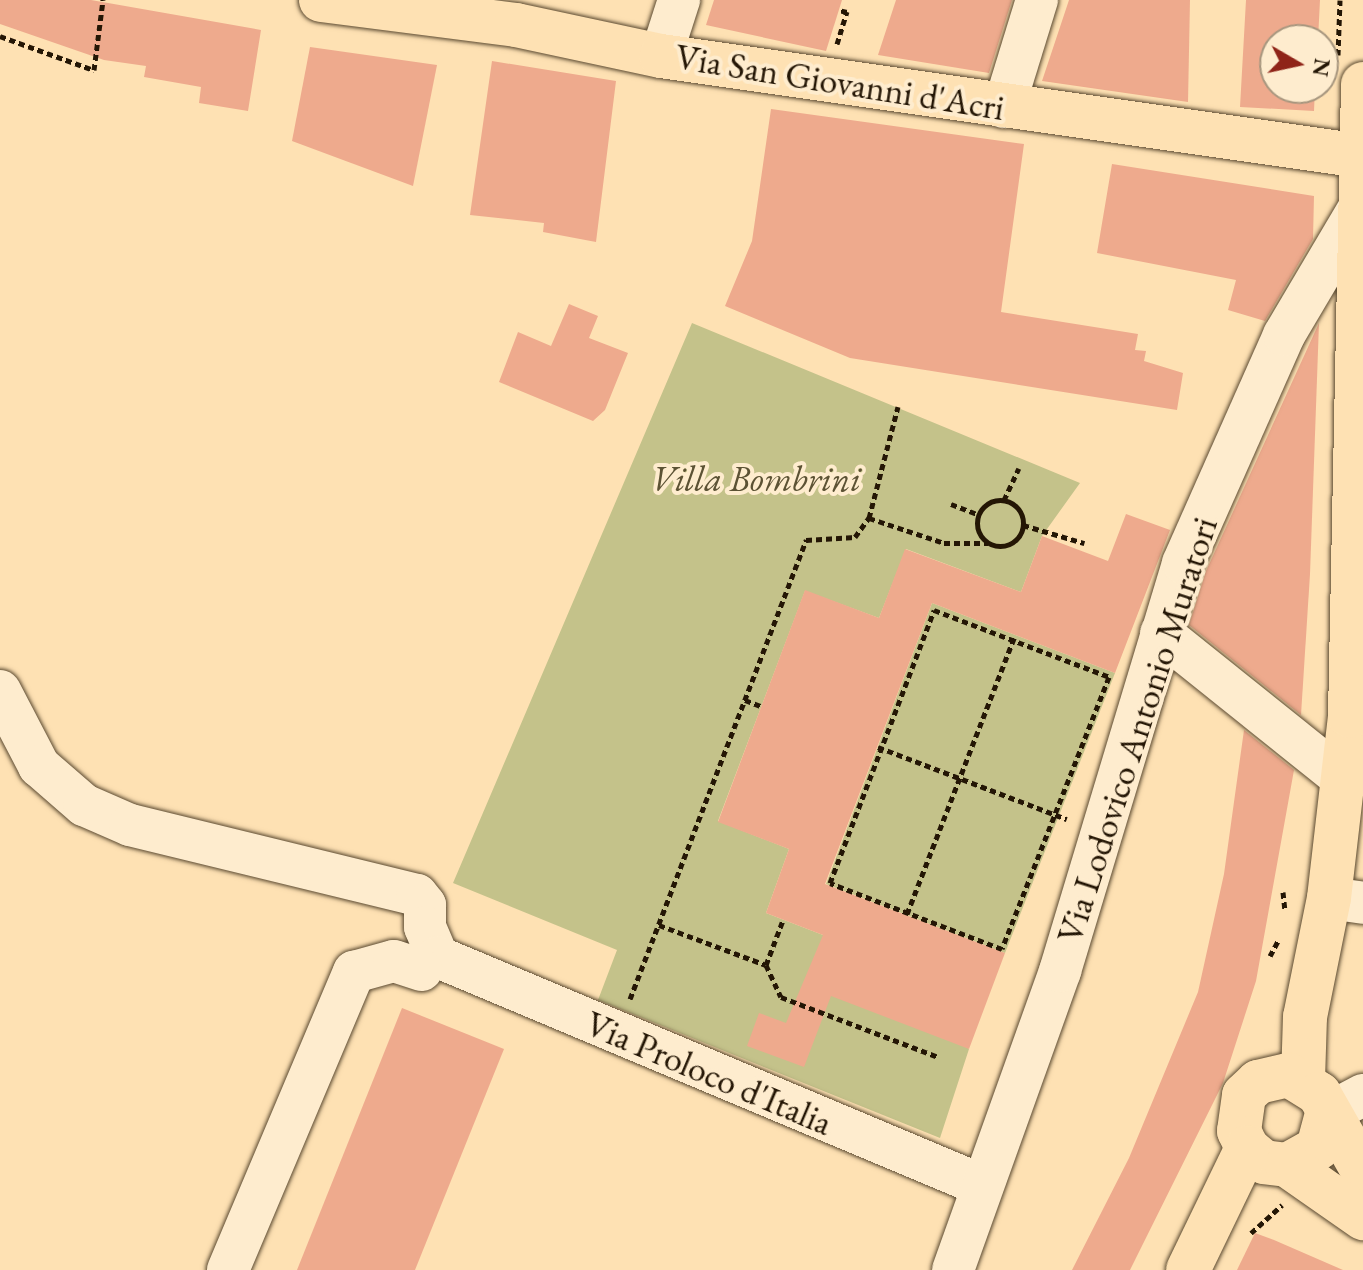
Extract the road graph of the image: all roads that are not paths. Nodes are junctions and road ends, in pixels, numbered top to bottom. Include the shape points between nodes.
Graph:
1 (321, 0) edge
2 (679, 0) edge
3 (1037, 0) edge
4 (518, 12) edge
5 (661, 56) junction
6 (1363, 84) edge
7 (1004, 107) junction
8 (1361, 156) junction
9 (1359, 208) junction
10 (1360, 353) edge
11 (1161, 633) junction
12 (0, 691) edge
13 (1346, 781) junction
14 (1346, 901) edge
15 (430, 964) junction
16 (1317, 1091) edge
17 (1247, 1148) junction
18 (1287, 1165) junction
19 (981, 1185) junction
20 (1355, 1198) edge
21 (1220, 1206) junction
22 (228, 1270) edge
23 (953, 1270) edge
24 (1188, 1270) edge

1 - 4 main road, Via San Giovanni d'Acri
2 - 5 street
3 - 7 street
4 - 5 main road, Via San Giovanni d'Acri
5 - 7 main road, Via San Giovanni d'Acri
6 - 8 main road
7 - 8 main road, Via San Giovanni d'Acri
8 - 9 main road
9 - 10 main road
9 - 11 street, Via Lodovico Antonio Muratori via 1284,335 1183,563
10 - 13 main road
11 - 13 street
11 - 19 street, Via Lodovico Antonio Muratori via 1060,971
12 - 15 street via 39,766 84,805 130,825 417,895 425,905
13 - 14 main road
14 - 16 main road via 1305,1017
15 - 19 street, Via Proloco d'Italia via 617,1034
15 - 22 street, Via Proloco d'Italia via 394,961 354,972
16 - 17 main road via 1244,1095 1239,1131
16 - 18 main road via 1318,1148
16 - 20 main road
17 - 18 main road via 1264,1162
17 - 21 main road
18 - 20 main road
18 - 21 main road
19 - 23 street, Via Lodovico Antonio Muratori
21 - 24 main road

